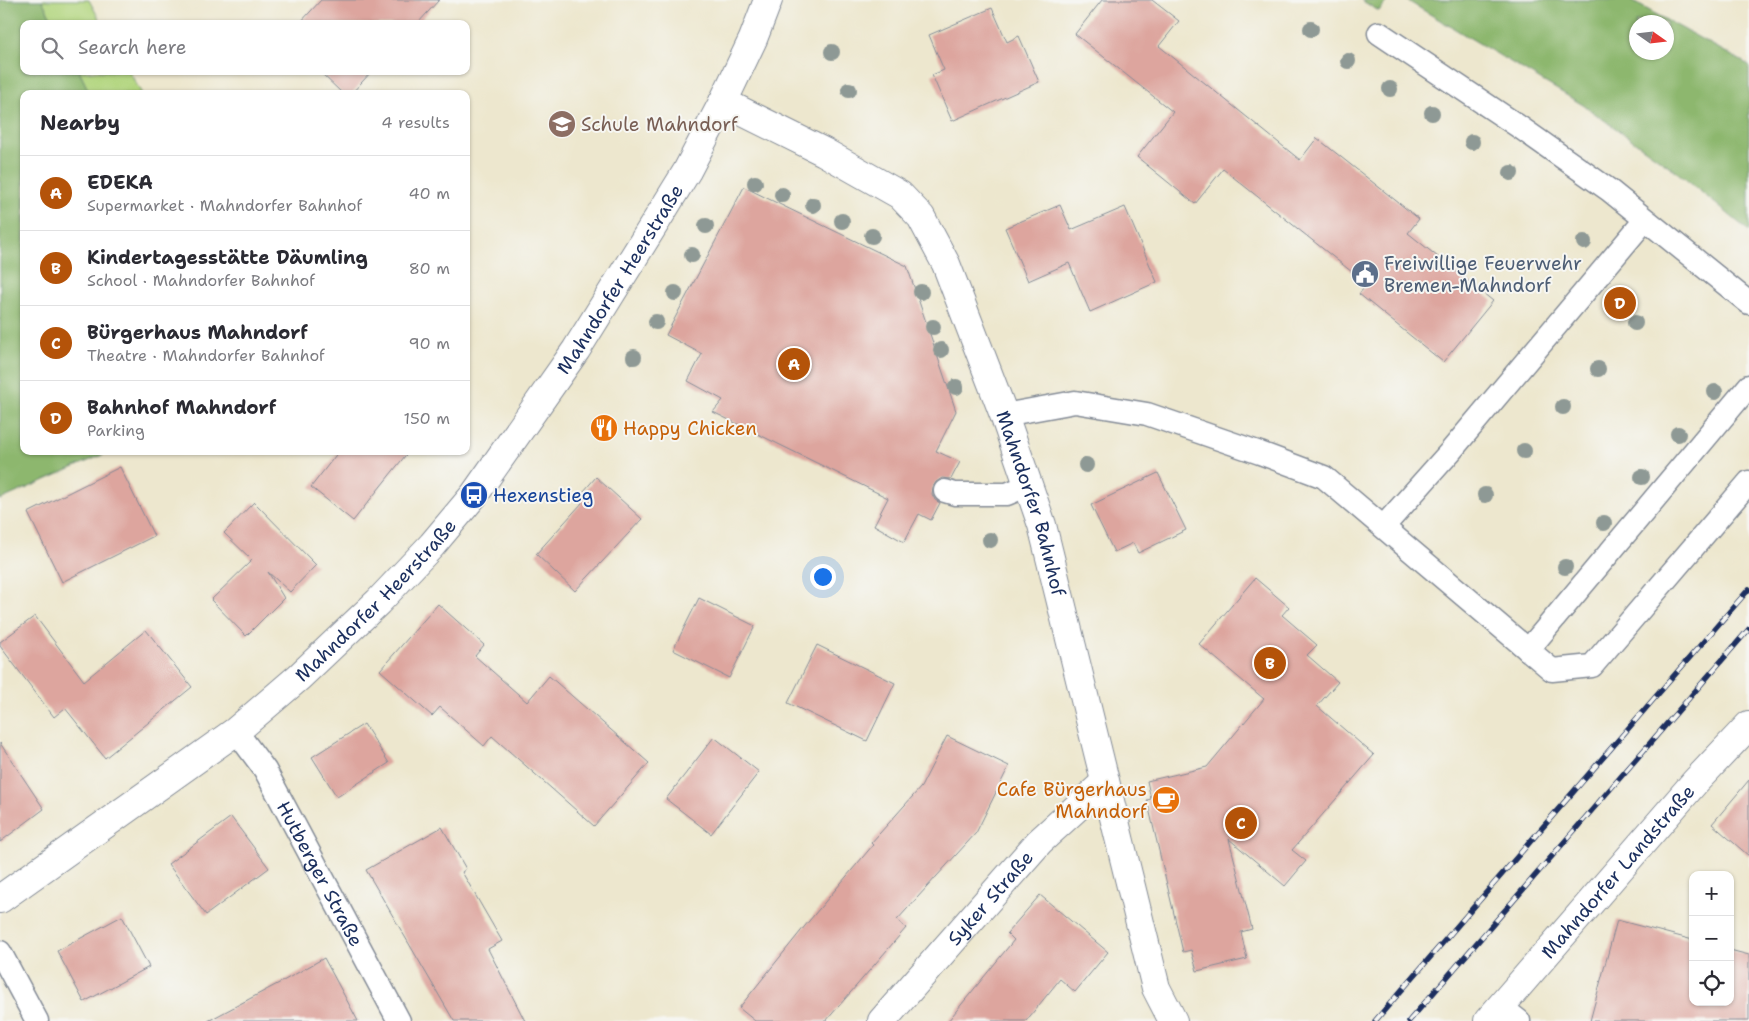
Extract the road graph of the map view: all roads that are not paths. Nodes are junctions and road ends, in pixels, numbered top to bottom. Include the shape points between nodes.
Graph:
1 (768, 0) edge
2 (1379, 33) dead end
3 (723, 102) junction
4 (1645, 220) junction
5 (1749, 304) edge
6 (1749, 386) edge
7 (1004, 415) junction
8 (1749, 482) edge
9 (1028, 486) junction
10 (945, 491) dead end
11 (1384, 526) junction
12 (1528, 650) junction
13 (1749, 724) edge
14 (236, 731) junction
15 (1105, 782) junction
16 (0, 899) edge
17 (0, 952) edge
18 (1502, 1016) edge
19 (37, 1021) edge
20 (399, 1021) edge
21 (882, 1021) edge
22 (1173, 1021) edge

1 - 3 street, Mahndorfer Heerstraße
2 - 4 lane via 1609,190
3 - 7 street, Mahndorfer Bahnhof via 900,194 921,217 946,264
3 - 14 street, Mahndorfer Heerstraße via 687,171 576,350 474,495 378,602
4 - 5 lane
4 - 11 lane
6 - 12 lane
7 - 9 street, Mahndorfer Bahnhof
7 - 11 lane via 1075,402 1147,414 1324,477
8 - 12 lane via 1592,666 1552,670
9 - 10 lane via 1007,494
9 - 15 street, Mahndorfer Bahnhof via 1044,534
11 - 12 lane
13 - 18 street, Mahndorfer Landstraße via 1695,782
14 - 16 street, Mahndorfer Heerstraße
14 - 20 lane, Hutberger Straße via 265,770
15 - 21 street, Syker Straße via 1039,842
15 - 22 street, Mahndorfer Bahnhof via 1156,988
17 - 19 lane

